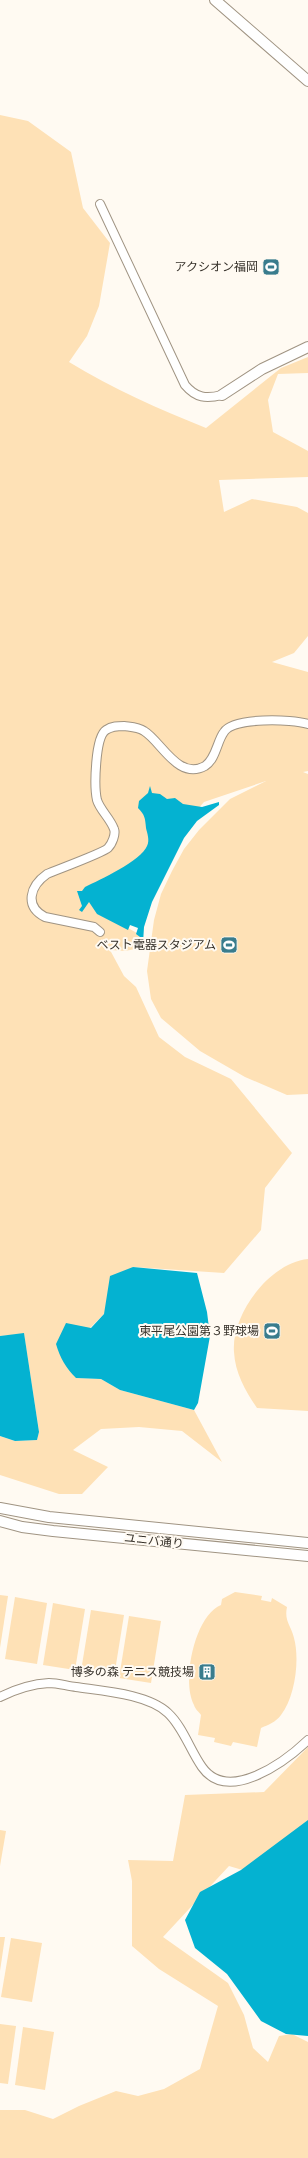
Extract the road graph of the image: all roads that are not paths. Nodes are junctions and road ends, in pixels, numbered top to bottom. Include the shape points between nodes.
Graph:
1 (215, 0) edge
2 (308, 81) edge
3 (100, 204) dead end
4 (308, 347) edge
5 (222, 395) joint
6 (308, 724) edge
7 (100, 932) dead end
8 (0, 1508) edge
9 (0, 1521) edge
10 (308, 1543) edge
11 (308, 1556) edge
12 (0, 1697) edge
13 (308, 1740) edge

1 - 2 street
3 - 5 street via 185,385 201,397
4 - 5 street via 262,368
6 - 7 street via 296,720 231,724 224,731 212,758 206,765 197,769 174,762 145,731 122,726 106,730 100,736 94,786 98,801 114,829 115,836 108,848 42,877 33,888 32,896 39,914 94,927
8 - 10 street, ユニバ通り via 49,1517
9 - 11 street, ユニバ通り via 53,1531
12 - 13 street via 19,1688 50,1683 145,1700 160,1706 169,1714 202,1767 211,1777 219,1780 241,1782 277,1765

